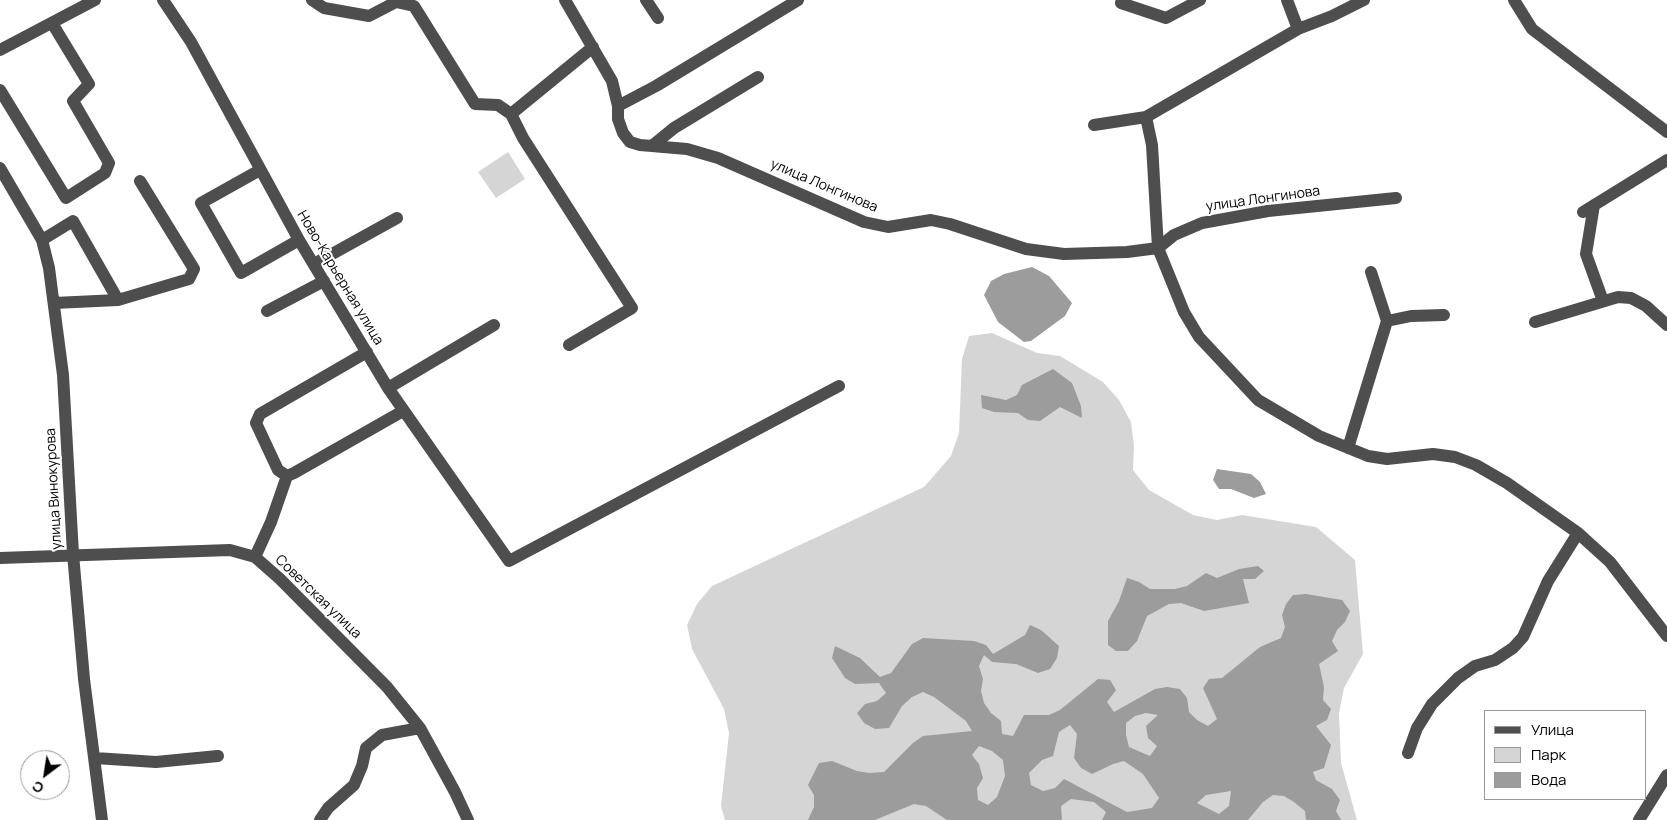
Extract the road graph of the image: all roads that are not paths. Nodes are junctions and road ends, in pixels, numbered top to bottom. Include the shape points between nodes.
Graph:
1 (95, 0) edge
2 (163, 0) edge
3 (312, 0) edge
4 (565, 0) edge
5 (646, 0) edge
6 (798, 0) edge
7 (1200, 0) edge
8 (1287, 0) edge
9 (1364, 0) edge
10 (1514, 0) edge
11 (1121, 3) dead end
12 (658, 18) dead end
13 (52, 23) junction
14 (1298, 29) junction
15 (593, 47) junction
16 (0, 50) edge
17 (758, 77) dead end
18 (0, 90) edge
19 (618, 106) junction
20 (512, 114) junction
21 (1146, 117) junction
22 (1094, 125) dead end
23 (1667, 132) edge
24 (652, 146) junction
25 (1667, 160) edge
26 (0, 168) edge
27 (260, 170) junction
28 (140, 181) dead end
29 (1396, 198) dead end
30 (1594, 205) junction
31 (1583, 212) dead end
32 (397, 218) dead end
33 (42, 240) junction
34 (299, 240) junction
35 (1158, 248) junction
36 (314, 264) junction
37 (1371, 272) dead end
38 (324, 281) junction
39 (118, 300) junction
40 (1603, 301) junction
41 (54, 303) junction
42 (267, 311) dead end
43 (1444, 315) dead end
44 (1387, 321) junction
45 (1535, 322) dead end
46 (1667, 325) edge
47 (494, 326) dead end
48 (569, 344) dead end
49 (366, 352) junction
50 (839, 386) dead end
51 (388, 388) junction
52 (403, 411) junction
53 (1348, 448) junction
54 (287, 476) junction
55 (1578, 533) junction
56 (73, 554) junction
57 (255, 557) junction
58 (0, 558) edge
59 (1667, 636) edge
60 (420, 728) junction
61 (1408, 753) dead end
62 (218, 756) dead end
63 (95, 758) junction
64 (1667, 775) edge
65 (102, 820) edge
66 (320, 820) edge
67 (468, 820) edge
68 (1639, 820) edge

1 - 13 street
2 - 27 street, Ново-Карьерная улица via 191,42
3 - 20 street via 324,8 369,16 396,2 414,6 475,104 498,105
4 - 15 street, улица Лонгинова
5 - 12 street
6 - 19 street
7 - 11 street via 1166,18
8 - 14 street
9 - 14 street
10 - 23 street via 1532,29
13 - 16 street
13 - 18 street via 89,84 74,101 109,163 105,173 66,198
14 - 21 street
15 - 19 street, улица Лонгинова via 612,81
15 - 20 street
17 - 24 street via 674,128
19 - 24 street, улица Лонгинова via 622,133 630,142
20 - 48 street via 523,138 632,308
21 - 22 street
21 - 35 street via 1152,145
24 - 35 street, улица Лонгинова via 687,149 718,158 864,222 888,227 931,220 1026,249 1064,254
25 - 30 street
26 - 33 street, улица Винокурова
27 - 34 street, Ново-Карьерная улица
27 - 34 street via 201,203 241,273
28 - 39 street via 194,268 190,278
29 - 35 street, улица Лонгинова via 1202,223 1174,235
30 - 31 street
30 - 40 street via 1586,254
32 - 36 street
33 - 39 street via 73,221
33 - 41 street, улица Винокурова
34 - 36 street, Ново-Карьерная улица
35 - 53 street via 1184,312 1217,358 1258,400 1319,436
36 - 38 street, Ново-Карьерная улица
37 - 44 street
38 - 42 street
38 - 49 street, Ново-Карьерная улица
39 - 41 street
40 - 45 street
40 - 46 street via 1632,298
41 - 56 street, улица Винокурова via 63,375
43 - 44 street
44 - 53 street
47 - 51 street
49 - 51 street, Ново-Карьерная улица
49 - 54 street via 260,414 256,423 278,470
50 - 52 street, Ново-Карьерная улица via 509,561
51 - 52 street, Ново-Карьерная улица
52 - 54 street
53 - 55 street via 1387,459 1433,454 1455,457 1506,483
54 - 57 street
55 - 59 street via 1610,562
55 - 61 street via 1548,581 1523,637 1495,660 1474,666 1438,697 1417,728
56 - 57 street, Советская улица via 230,550
56 - 58 street, Советская улица
56 - 63 street, улица Винокурова
57 - 60 street, Советская улица via 387,687
60 - 66 street via 382,735 366,748 354,785 328,808
60 - 67 street, Советская улица
62 - 63 street via 156,762
63 - 65 street, улица Винокурова
64 - 68 street

